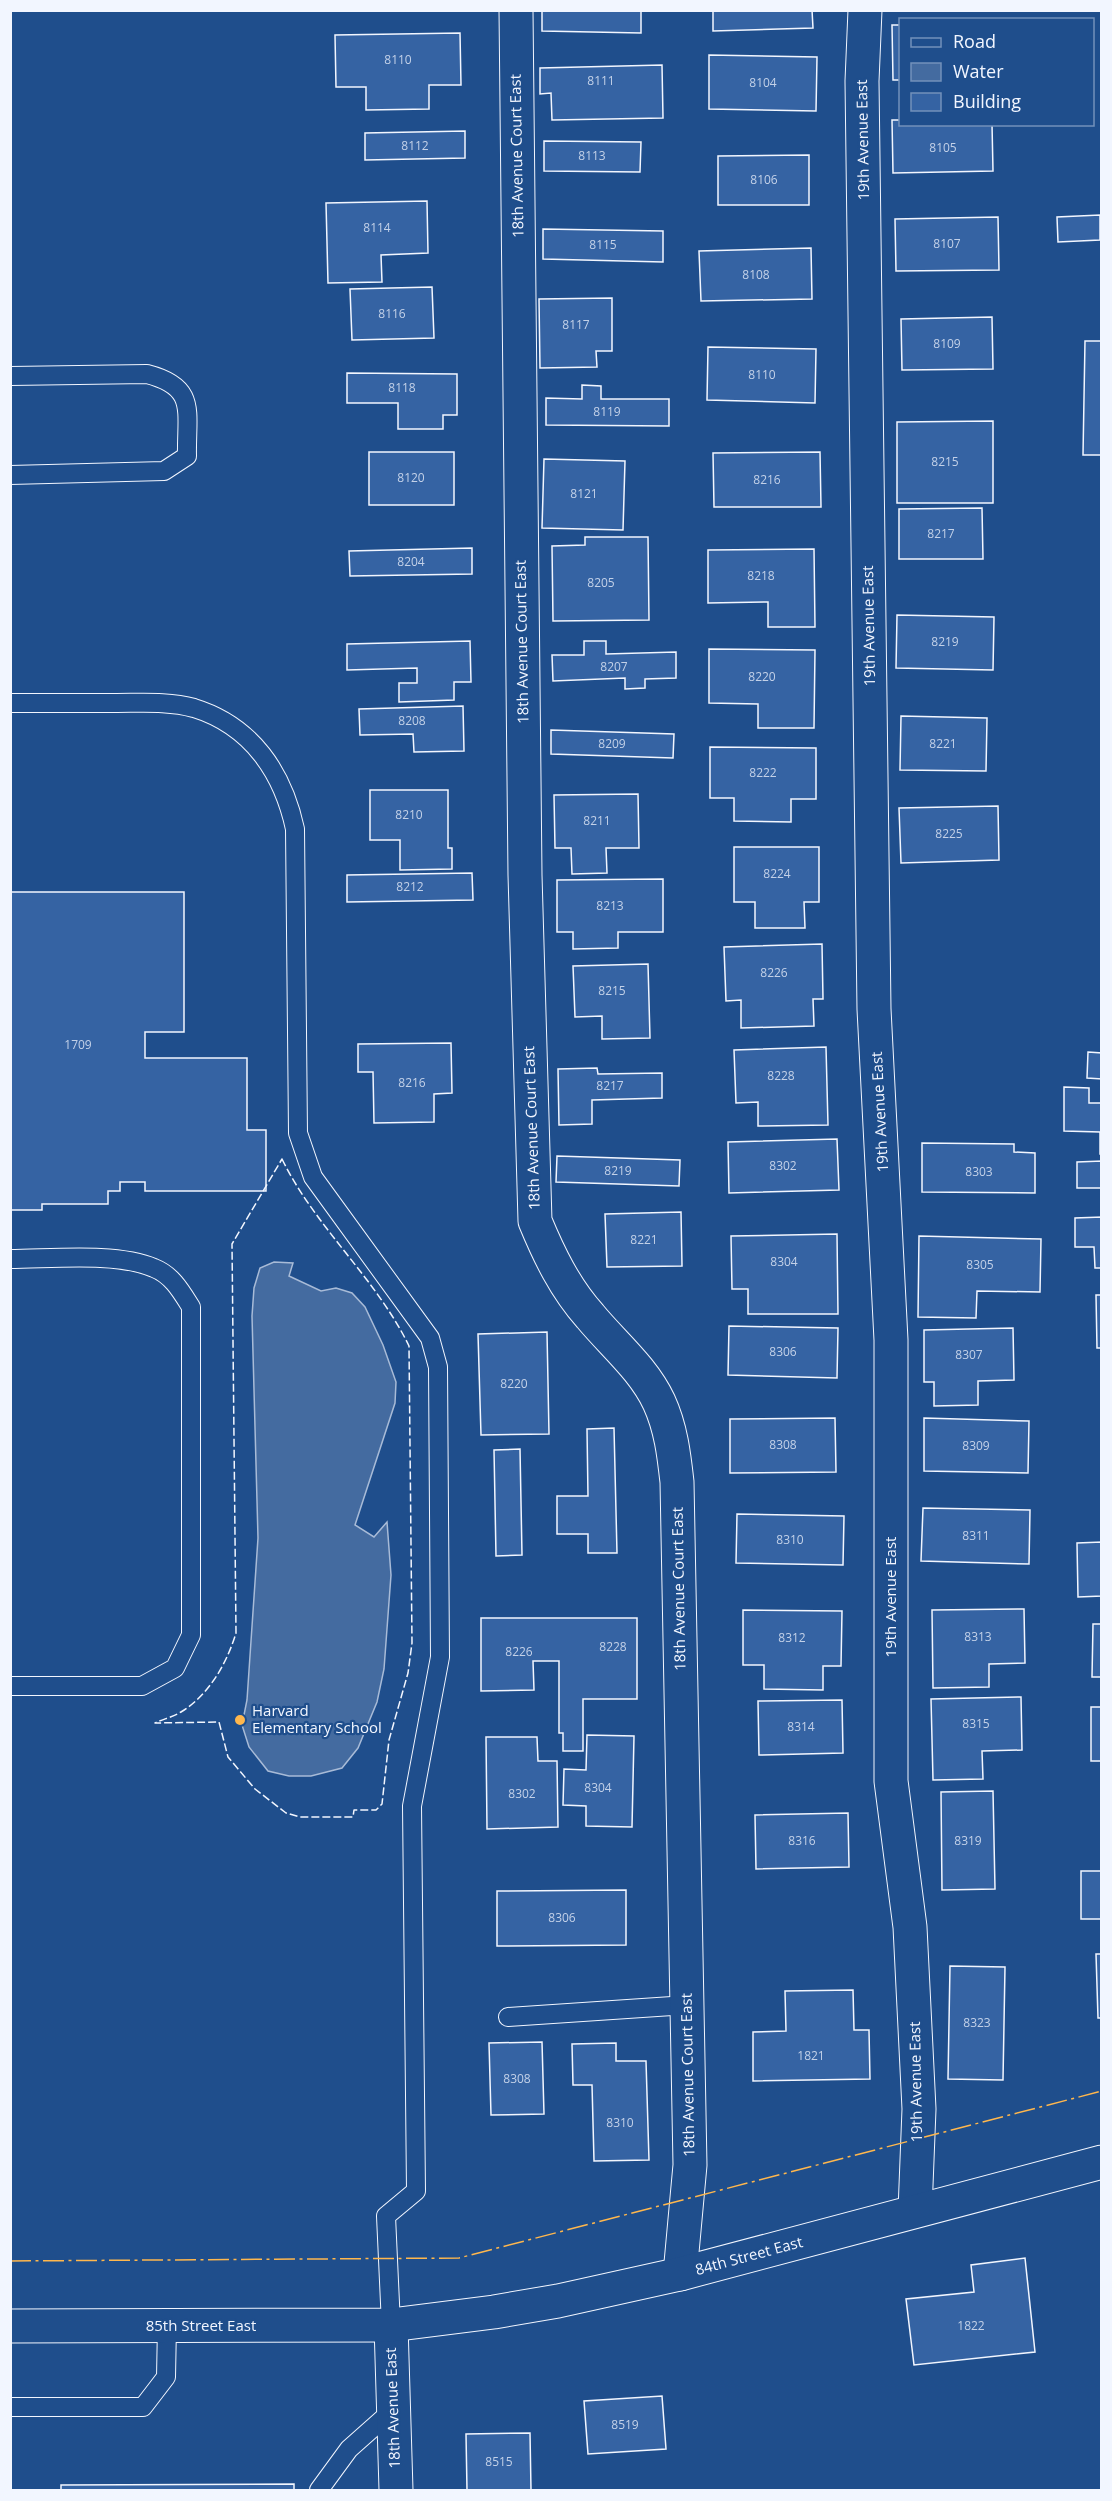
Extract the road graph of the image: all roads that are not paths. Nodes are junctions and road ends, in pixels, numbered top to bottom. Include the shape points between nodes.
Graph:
1 (516, 10) edge
2 (865, 10) edge
3 (10, 376) edge
4 (10, 475) edge
5 (10, 703) edge
6 (10, 1259) edge
7 (10, 1686) edge
8 (687, 2005) junction
9 (508, 2017) dead end
10 (1101, 2162) edge
11 (915, 2211) junction
12 (680, 2274) junction
13 (167, 2325) junction
14 (391, 2325) junction
15 (10, 2326) edge
16 (10, 2407) edge
17 (394, 2409) junction
18 (319, 2490) edge
19 (396, 2490) edge

1 - 8 street, 18th Avenue Court East via 525,875 535,1221 570,1291 645,1379 671,1436 677,1482
2 - 11 street, 19th Avenue East via 862,81 874,997 891,1340 891,1781 910,1927 919,2109
3 - 4 lane via 147,374 162,378 186,397 187,456 164,471
5 - 14 lane via 166,703 195,708 222,720 267,758 290,804 295,829 298,1133 313,1177 430,1338 438,1367 440,1657 412,1806 416,2192 386,2216
6 - 7 lane via 119,1260 154,1268 177,1284 191,1307 191,1635 175,1668 142,1686
8 - 9 lane
8 - 12 street, 18th Avenue Court East via 690,2165
10 - 11 street, 84th Street East
11 - 12 street, 84th Street East
12 - 14 street, 84th Street East via 558,2301
13 - 14 street, 85th Street East
13 - 15 street, 85th Street East
13 - 16 lane via 166,2377 143,2407
14 - 17 street, 18th Avenue East
17 - 18 lane via 349,2449
17 - 19 street, 18th Avenue East

